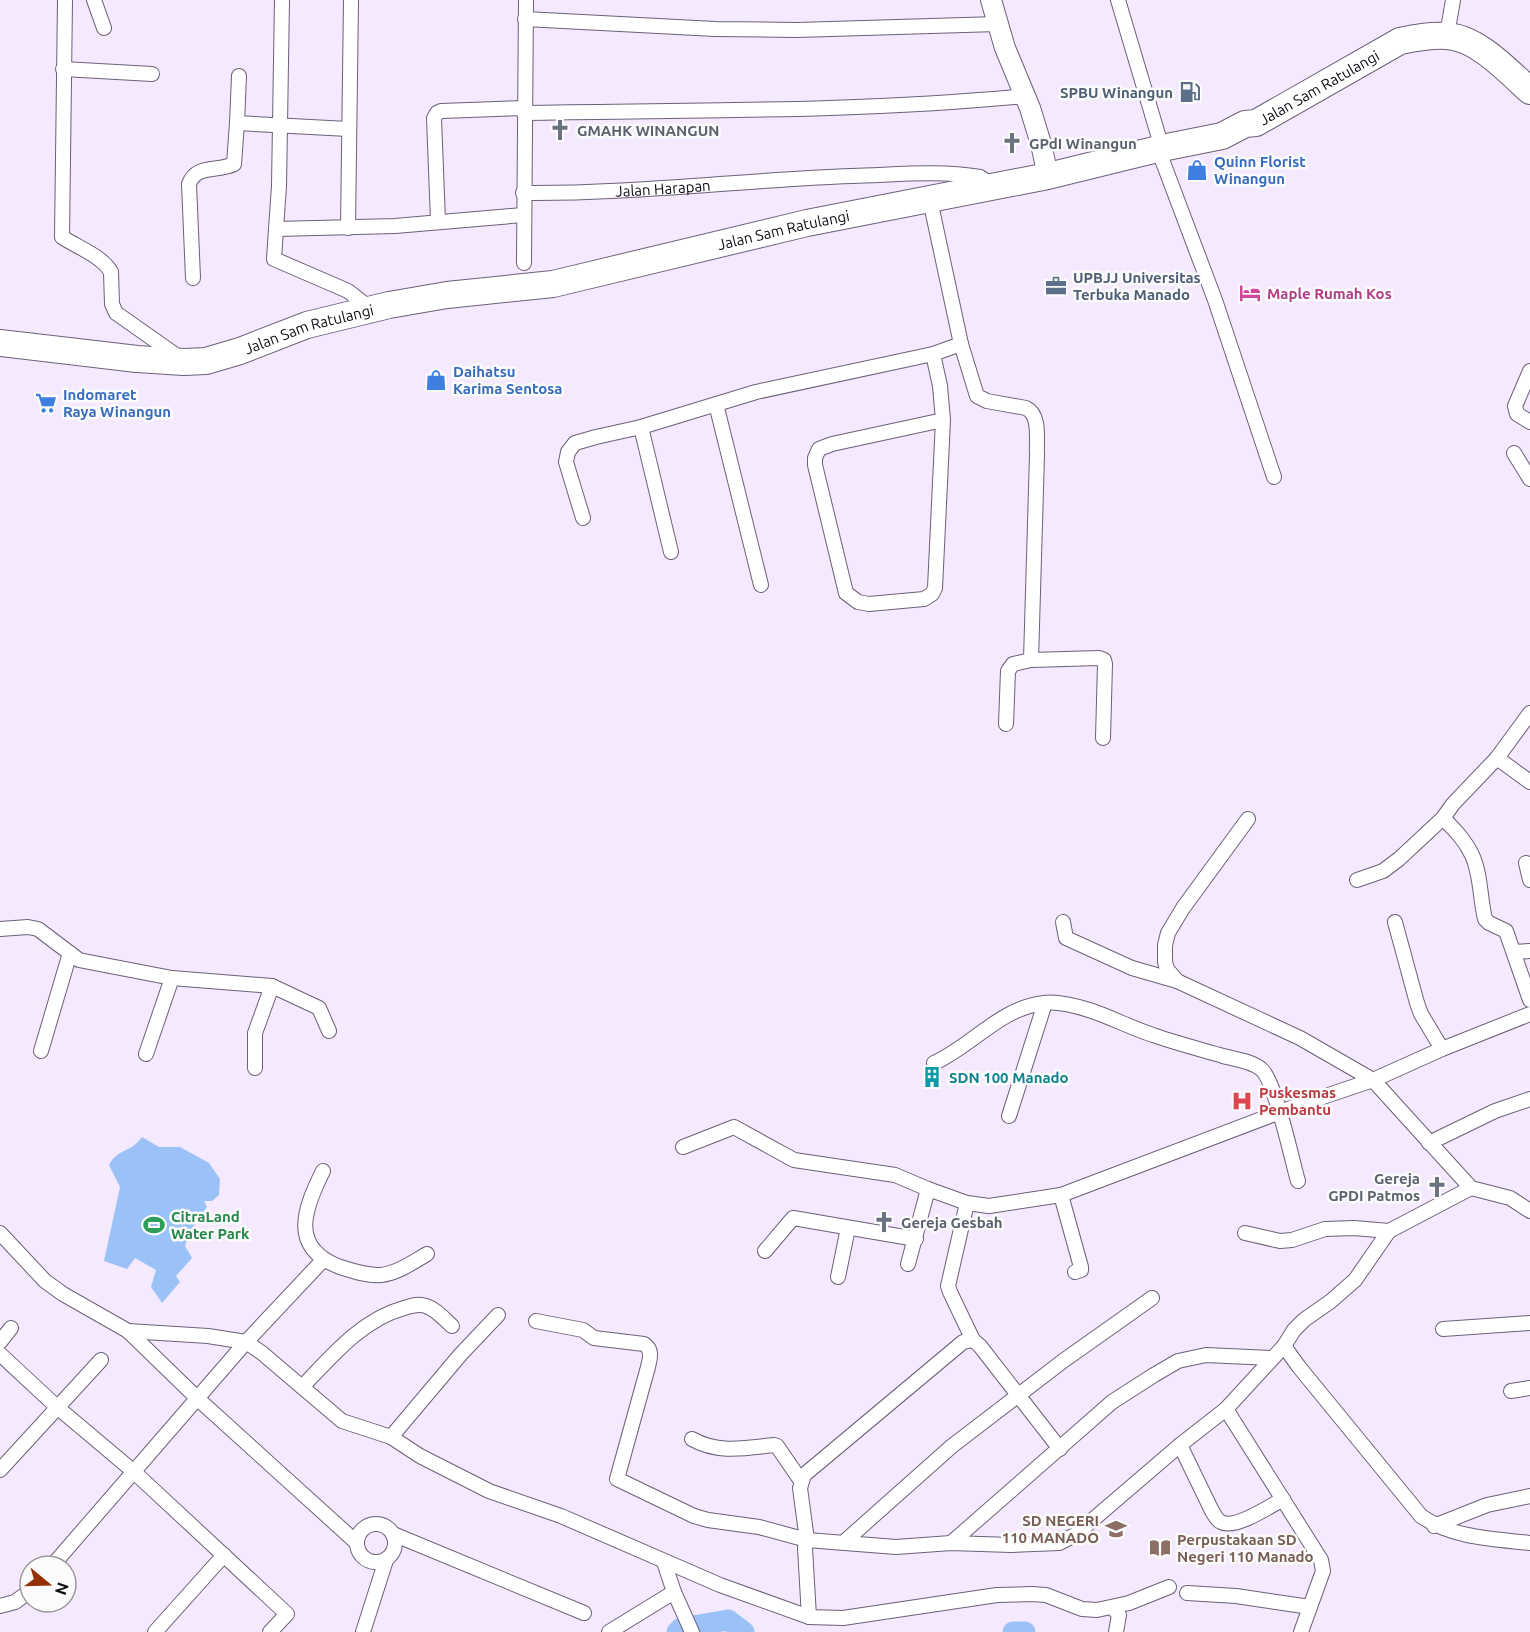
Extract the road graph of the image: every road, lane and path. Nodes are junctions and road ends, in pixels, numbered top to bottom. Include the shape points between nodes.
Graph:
1 (65, 0) edge
2 (94, 0) edge
3 (282, 0) edge
4 (351, 0) edge
5 (526, 0) edge
6 (991, 0) edge
7 (1118, 0) edge
8 (1453, 0) edge
9 (525, 19) junction
10 (998, 24) junction
11 (104, 28) dead end
12 (1447, 36) junction
13 (63, 69) junction
14 (152, 74) dead end
15 (239, 76) dead end
16 (1530, 91) edge
17 (1026, 96) junction
18 (524, 111) junction
19 (237, 123) junction
20 (280, 126) junction
21 (348, 129) junction
22 (1160, 148) junction
23 (1048, 176) junction
24 (991, 188) junction
25 (523, 194) junction
26 (930, 200) junction
27 (523, 215) junction
28 (438, 222) junction
29 (348, 228) junction
30 (276, 229) junction
31 (524, 263) dead end
32 (193, 278) dead end
33 (371, 309) junction
34 (0, 343) edge
35 (961, 344) junction
36 (933, 354) junction
37 (184, 362) junction
38 (1530, 370) edge
39 (716, 404) junction
40 (943, 420) junction
41 (1530, 422) edge
42 (641, 427) junction
43 (1514, 453) dead end
44 (1274, 477) dead end
45 (1530, 479) edge
46 (583, 518) dead end
47 (671, 552) dead end
48 (760, 585) dead end
49 (1031, 660) junction
50 (1530, 713) edge
51 (1006, 724) dead end
52 (1103, 738) dead end
53 (1497, 758) junction
54 (1530, 782) edge
55 (1443, 818) junction
56 (1248, 819) dead end
57 (1527, 863) dead end
58 (1357, 880) dead end
59 (1530, 880) edge
60 (1063, 922) dead end
61 (1395, 922) dead end
62 (0, 929) edge
63 (1530, 951) edge
64 (1514, 952) junction
65 (70, 953) junction
66 (172, 978) junction
67 (1177, 981) junction
68 (272, 986) junction
69 (1530, 1000) edge
70 (1045, 1003) junction
71 (1530, 1014) edge
72 (329, 1031) dead end
73 (1442, 1049) junction
74 (41, 1051) dead end
75 (146, 1054) dead end
76 (934, 1063) dead end
77 (255, 1068) dead end
78 (1373, 1080) junction
79 (1530, 1099) edge
80 (1280, 1113) junction
81 (1009, 1116) dead end
82 (1429, 1143) junction
83 (683, 1147) dead end
84 (322, 1171) dead end
85 (1298, 1181) dead end
86 (1471, 1188) junction
87 (928, 1190) junction
88 (1061, 1195) junction
89 (967, 1203) junction
90 (1530, 1211) edge
91 (848, 1227) junction
92 (1389, 1232) junction
93 (0, 1233) edge
94 (1245, 1233) dead end
95 (915, 1239) junction
96 (765, 1251) dead end
97 (427, 1254) dead end
98 (324, 1259) junction
99 (908, 1264) dead end
100 (1075, 1272) dead end
101 (838, 1277) dead end
102 (1152, 1298) dead end
103 (498, 1315) dead end
104 (536, 1322) dead end
105 (1530, 1323) edge
106 (452, 1326) dead end
107 (11, 1328) dead end
108 (1443, 1329) dead end
109 (128, 1331) junction
110 (973, 1340) junction
111 (0, 1342) edge
112 (246, 1342) junction
113 (1284, 1346) junction
114 (0, 1354) edge
115 (1271, 1358) junction
116 (100, 1360) dead end
117 (302, 1387) junction
118 (1530, 1388) edge
119 (1510, 1391) dead end
120 (1018, 1394) junction
121 (198, 1399) junction
122 (57, 1407) junction
123 (1227, 1409) junction
124 (391, 1437) junction
125 (692, 1439) dead end
126 (1180, 1445) junction
127 (1060, 1449) junction
128 (0, 1470) edge
129 (134, 1471) junction
130 (801, 1481) junction
131 (1530, 1496) edge
132 (1283, 1498) junction
133 (1434, 1526) junction
134 (393, 1534) junction
135 (807, 1540) junction
136 (844, 1542) junction
137 (357, 1543) junction
138 (951, 1543) junction
139 (1530, 1543) edge
140 (62, 1554) edge
141 (224, 1555) junction
142 (386, 1560) junction
143 (664, 1562) junction
144 (1169, 1587) dead end
145 (674, 1592) junction
146 (1187, 1593) dead end
147 (18, 1600) edge
148 (0, 1606) edge
149 (1113, 1608) junction
150 (1310, 1608) junction
151 (584, 1613) dead end
152 (809, 1617) junction
153 (155, 1632) edge
154 (270, 1632) edge
155 (363, 1632) edge
156 (609, 1632) edge
157 (692, 1632) edge
158 (1116, 1632) edge
159 (1300, 1632) edge

1 - 13 street
2 - 11 street
3 - 20 street
4 - 21 street
5 - 9 street
6 - 10 street
7 - 22 street
8 - 12 street
9 - 10 street via 762,29
9 - 18 street
10 - 17 street
12 - 16 highway, Jalan Sam Ratulangi via 1484,51
12 - 22 highway, Jalan Sam Ratulangi via 1400,41 1256,123 1222,136
13 - 14 street
13 - 37 street via 62,237 108,268 116,313
15 - 19 street
17 - 18 street via 860,108
17 - 23 street
18 - 25 street
18 - 28 street via 437,112 434,118
19 - 20 street
19 - 32 street via 234,164 201,170 189,184
20 - 21 street
20 - 30 street
21 - 29 street
22 - 23 highway, Jalan Sam Ratulangi
22 - 44 street
23 - 24 highway, Jalan Sam Ratulangi
24 - 25 street, Jalan Harapan via 980,177 929,173
24 - 26 highway, Jalan Sam Ratulangi
25 - 27 street
26 - 33 highway, Jalan Sam Ratulangi via 807,223 553,284 447,295
26 - 35 street
27 - 28 street
27 - 31 street
28 - 29 street
29 - 30 street
30 - 33 street via 274,259 348,291
33 - 37 highway, Jalan Sam Ratulangi via 307,325 206,361
34 - 37 highway, Jalan Sam Ratulangi
35 - 36 street
35 - 49 street via 977,396 1026,408 1034,415
36 - 39 street
36 - 40 street
38 - 41 street via 1515,406 1517,414
39 - 42 street
39 - 48 street
40 - 40 street via 832,444 819,450 815,458 846,593 858,602 924,599 935,588
42 - 46 street via 580,441 570,449 566,462
42 - 47 street
43 - 45 street
49 - 51 street via 1015,662 1008,671
49 - 52 street via 1104,660
50 - 53 street
53 - 54 street
53 - 55 street
55 - 58 street via 1399,860 1383,871
55 - 64 street via 1472,856 1485,919 1506,931
56 - 67 street via 1168,933 1165,962
57 - 59 street
60 - 67 street via 1066,938 1132,968
61 - 73 street via 1421,1014
62 - 65 street via 33,928
63 - 64 street
64 - 69 street
65 - 66 street via 79,960
65 - 74 street
66 - 68 street
66 - 75 street
67 - 78 street via 1300,1038
68 - 72 street via 319,1008
68 - 77 street via 255,1033
70 - 76 street via 998,1020
70 - 80 street via 1090,1011 1261,1069
70 - 81 street
71 - 73 street
73 - 78 street
78 - 80 street
78 - 82 street
79 - 82 street via 1494,1111
80 - 85 street
80 - 88 street
82 - 86 street
83 - 87 street via 735,1127 794,1160 895,1176
84 - 98 street via 309,1199 305,1235
86 - 90 street via 1510,1198
86 - 92 street
87 - 89 street
87 - 95 street
88 - 89 street via 989,1206
88 - 100 street via 1081,1267
89 - 110 street via 948,1286
91 - 95 street
91 - 96 street via 793,1218
91 - 101 street
92 - 94 street via 1325,1229 1280,1241
92 - 113 street via 1355,1280 1304,1320
93 - 109 street via 45,1281
95 - 99 street
97 - 98 street via 381,1275 356,1272
98 - 112 street
102 - 120 street
103 - 124 street
104 - 135 street via 582,1330 594,1338 649,1347 648,1368 617,1479 694,1516
105 - 108 street
106 - 117 street via 426,1305 391,1312 367,1325
107 - 111 street
109 - 112 street
109 - 121 street
110 - 120 street
110 - 130 street via 963,1342 882,1408 808,1470
112 - 117 street
112 - 121 street
113 - 115 street
113 - 133 street via 1410,1504
114 - 122 street
115 - 123 street
115 - 127 street via 1206,1355 1178,1361 1112,1402
116 - 122 street
117 - 124 street via 342,1421
118 - 119 street
120 - 127 street
120 - 136 street via 952,1446
121 - 129 street
121 - 137 street
122 - 128 street
122 - 129 street
123 - 126 street
123 - 132 street
124 - 143 street via 489,1491 561,1516
125 - 130 street via 704,1445 734,1449 777,1446
126 - 132 street via 1222,1524 1239,1522
126 - 138 street via 1075,1535 1059,1543
127 - 138 street
129 - 140 street
129 - 141 street
130 - 135 street
131 - 133 street via 1487,1505
132 - 150 street via 1321,1560 1323,1571
133 - 139 street
134 - 137 street via 384,1526 372,1525 361,1532
134 - 142 street via 395,1549
134 - 151 street
135 - 136 street
135 - 152 street
136 - 138 street via 896,1547
137 - 142 street via 366,1560
141 - 153 street
141 - 154 street via 287,1614
142 - 155 street
143 - 145 street
143 - 152 street
144 - 149 street
145 - 156 street
145 - 157 street
146 - 150 street
147 - 148 street
149 - 152 street via 1082,1609 1046,1595 997,1595 843,1618
149 - 158 street via 1119,1615
150 - 159 street

